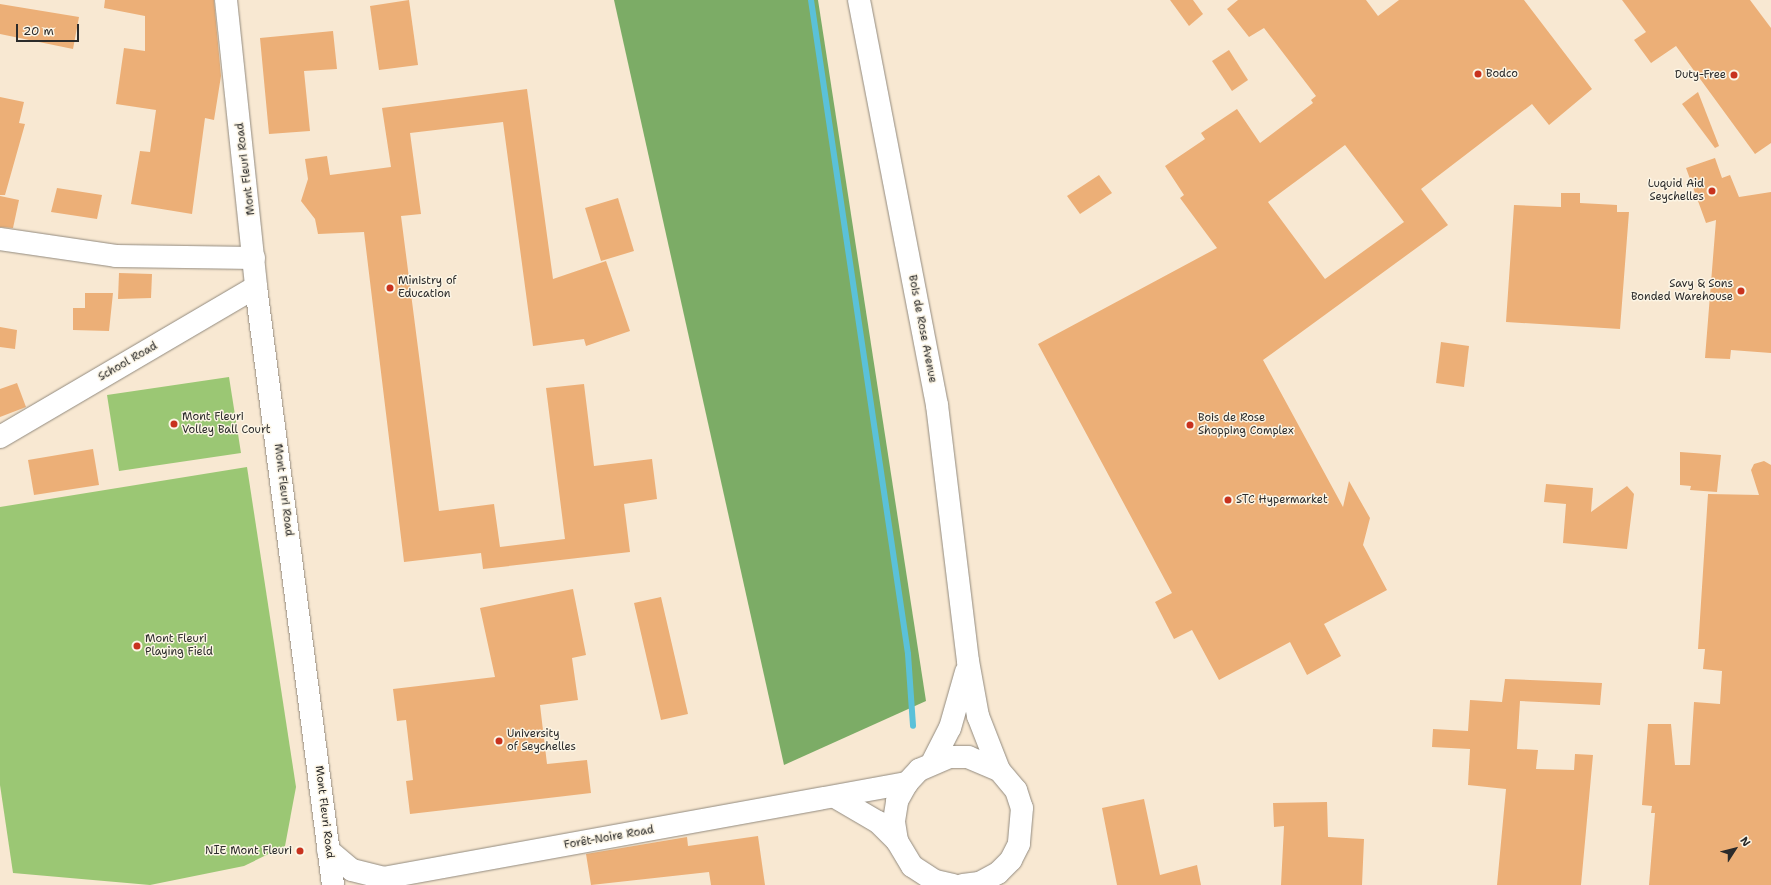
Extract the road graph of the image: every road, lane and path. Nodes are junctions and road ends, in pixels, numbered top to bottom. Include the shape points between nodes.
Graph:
1 (226, 0) edge
2 (859, 0) edge
3 (0, 239) edge
4 (254, 258) junction
5 (256, 287) junction
6 (0, 437) edge
7 (968, 661) junction
8 (933, 761) junction
9 (999, 770) junction
10 (907, 782) junction
11 (835, 797) junction
12 (897, 841) junction
13 (328, 850) junction
14 (996, 879) edge
15 (377, 881) edge
16 (942, 884) edge
17 (333, 885) edge
18 (963, 885) edge

1 - 4 main road, Mont Fleuri Road
2 - 7 main road, Bois de Rose Avenue via 937,405
3 - 4 main road via 116,256
4 - 5 main road, Mont Fleuri Road
5 - 6 main road, School Road
5 - 13 main road, Mont Fleuri Road
7 - 8 main road, Bois de Rose Avenue via 961,695
7 - 9 main road, Bois de Rose Avenue via 978,716
8 - 9 main road via 968,757
8 - 10 main road
9 - 14 main road via 1016,790 1023,826 1017,850
10 - 11 main road, Forêt-Noire Road
10 - 12 main road via 897,801 894,821
11 - 12 main road via 878,822
11 - 15 main road, Forêt-Noire Road
12 - 16 main road via 912,866
13 - 15 main road, Forêt-Noire Road via 352,870
13 - 17 main road, Mont Fleuri Road
14 - 18 main road

